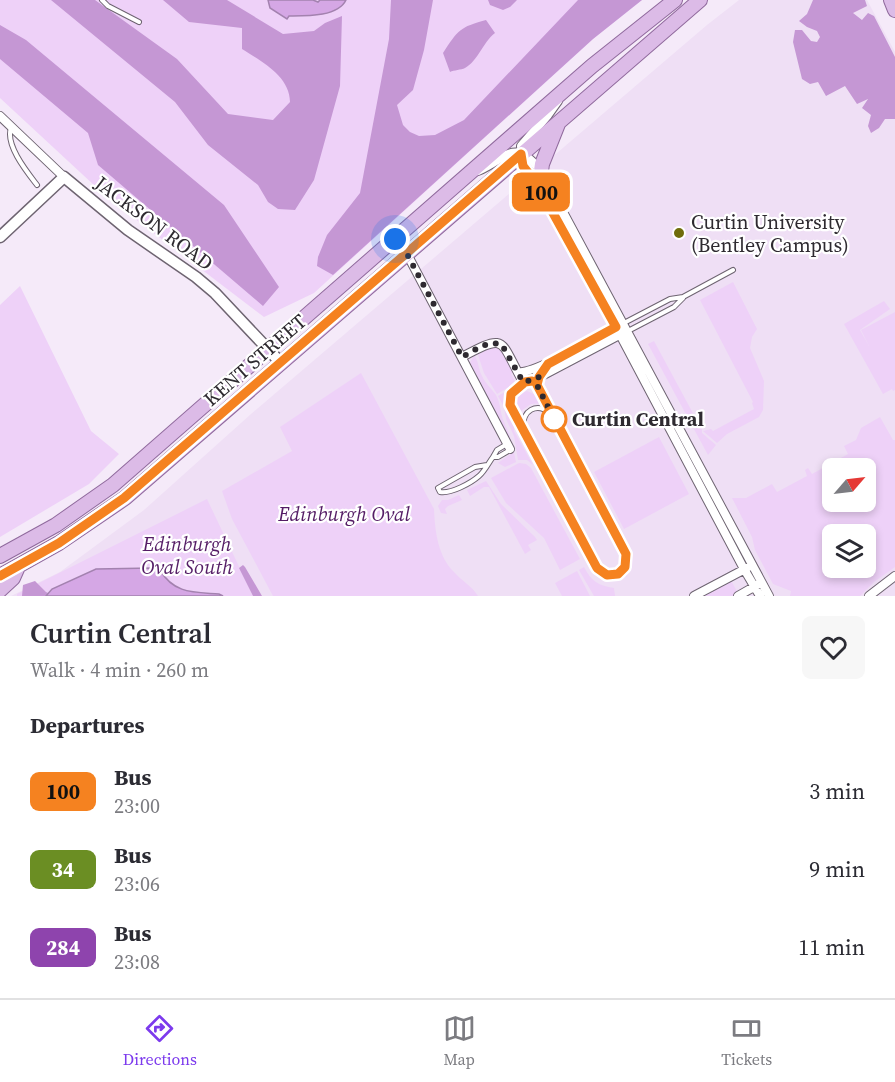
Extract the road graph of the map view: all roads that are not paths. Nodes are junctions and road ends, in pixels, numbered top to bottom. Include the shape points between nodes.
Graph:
1 (102, 0) edge
2 (675, 0) edge
3 (700, 0) edge
4 (891, 0) edge
5 (895, 10) edge
6 (139, 22) dead end
7 (565, 91) junction
8 (0, 117) edge
9 (558, 122) junction
10 (11, 126) junction
11 (521, 154) junction
12 (541, 171) junction
13 (469, 175) junction
14 (64, 177) junction
15 (37, 185) dead end
16 (0, 237) edge
17 (395, 239) junction
18 (407, 254) junction
19 (733, 270) dead end
20 (683, 297) junction
21 (622, 329) junction
22 (269, 349) junction
23 (462, 357) junction
24 (281, 363) junction
25 (548, 364) junction
26 (518, 372) junction
27 (539, 377) junction
28 (525, 382) junction
29 (552, 415) junction
30 (523, 429) junction
31 (509, 446) joint
32 (487, 465) junction
33 (0, 556) edge
34 (753, 565) junction
35 (18, 567) junction
36 (744, 569) junction
37 (0, 576) edge
38 (895, 576) edge
39 (759, 585) junction
40 (0, 590) edge
41 (694, 596) edge
42 (738, 596) edge
43 (760, 596) edge
44 (769, 596) edge
45 (869, 596) edge

1 - 6 lane
2 - 7 main road, KENT STREET
3 - 9 main road, KENT STREET
4 - 5 main road
7 - 11 street, KENT STREET via 521,146
7 - 13 main road, KENT STREET
8 - 10 street, JACKSON ROAD
9 - 11 main road, KENT STREET
9 - 12 main road
10 - 14 street, JACKSON ROAD
10 - 15 lane via 9,137 17,156
11 - 12 street
11 - 13 street, KENT STREET via 503,155
11 - 18 main road, KENT STREET
11 - 21 street via 523,166
12 - 21 street
13 - 17 main road, KENT STREET
14 - 16 street
14 - 22 street, JACKSON ROAD via 210,288
17 - 18 street
17 - 22 main road, KENT STREET
18 - 23 street
18 - 24 main road, KENT STREET
19 - 20 lane
20 - 21 lane via 670,299
20 - 21 lane via 674,307
21 - 25 street
21 - 27 street
21 - 34 street
21 - 36 street
22 - 24 street, JACKSON ROAD
22 - 33 main road, KENT STREET via 113,485 57,525
23 - 26 street via 497,342 505,348
23 - 31 street
24 - 35 main road, KENT STREET via 124,498
25 - 26 street
25 - 27 lane
26 - 28 street
27 - 28 street
27 - 29 lane via 537,385
28 - 30 lane via 509,400
29 - 30 lane via 543,409 532,409 524,417
29 - 30 lane via 626,554 625,567 618,574 607,575 597,568
31 - 32 lane via 497,450
32 - 32 lane via 475,467 438,488 444,493 455,489 480,476
34 - 36 street
34 - 39 street
35 - 37 main road, KENT STREET
35 - 40 main road
36 - 39 street
36 - 41 street
38 - 45 street
39 - 42 street
39 - 43 street
39 - 44 street

